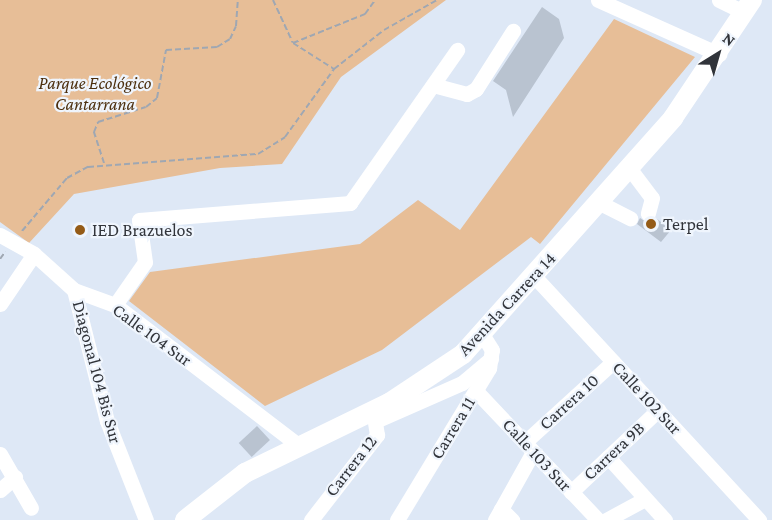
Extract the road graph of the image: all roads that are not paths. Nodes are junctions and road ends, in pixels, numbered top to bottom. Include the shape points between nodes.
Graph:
1 (598, 0) edge
2 (719, 0) edge
3 (748, 6) edge
4 (513, 31) dead end
5 (457, 50) dead end
6 (719, 54) junction
7 (433, 85) junction
8 (630, 169) junction
9 (600, 203) junction
10 (648, 213) dead end
11 (630, 219) dead end
12 (6, 239) edge
13 (34, 254) junction
14 (534, 276) junction
15 (74, 290) junction
16 (0, 304) edge
17 (115, 305) junction
18 (482, 334) junction
19 (493, 358) junction
20 (613, 362) junction
21 (476, 391) junction
22 (658, 410) junction
23 (376, 415) junction
24 (298, 445) junction
25 (529, 447) junction
26 (0, 454) edge
27 (608, 457) junction
28 (15, 477) junction
29 (0, 490) edge
30 (571, 492) junction
31 (645, 499) junction
32 (31, 508) dead end
33 (503, 516) edge
34 (146, 520) edge
35 (185, 520) edge
36 (313, 520) edge
37 (397, 520) edge
38 (598, 520) edge
39 (606, 520) edge
40 (665, 520) edge
41 (759, 520) edge

1 - 6 street
2 - 3 street
3 - 6 main road, Avenida Carrera 14
4 - 7 street via 477,89 467,94
5 - 7 street
6 - 8 main road, Avenida Carrera 14
7 - 17 street via 350,203 139,220 145,262
8 - 9 main road, Avenida Carrera 14
8 - 10 street via 652,198
9 - 11 street
9 - 14 main road, Avenida Carrera 14
12 - 13 street, Calle 104 Sur
13 - 15 street, Calle 104 Sur
13 - 16 street
14 - 18 main road, Avenida Carrera 14
14 - 20 street, Calle 102 Sur
15 - 17 street, Calle 104 Sur
15 - 34 street, Diagonal 104 Bis Sur via 107,422
17 - 24 street, Calle 104 Sur
18 - 19 street
18 - 23 main road, Avenida Carrera 14 via 436,375
19 - 21 street, Carrera 11
19 - 23 street via 462,383
20 - 22 street, Calle 102 Sur
20 - 25 street, Carrera 10
21 - 25 street, Calle 103 Sur
21 - 37 street, Carrera 11
22 - 27 street, Carrera 9B
22 - 41 street, Calle 102 Sur
23 - 24 main road, Avenida Carrera 14
23 - 36 street, Carrera 12 via 373,441 345,471
24 - 35 main road, Avenida Carrera 14 via 245,473
25 - 30 street, Calle 103 Sur
25 - 33 street, Carrera 10
26 - 28 street
27 - 30 street, Carrera 9B
27 - 31 street
28 - 29 street
28 - 32 street
30 - 38 street, Calle 103 Sur
31 - 39 street
31 - 40 street

